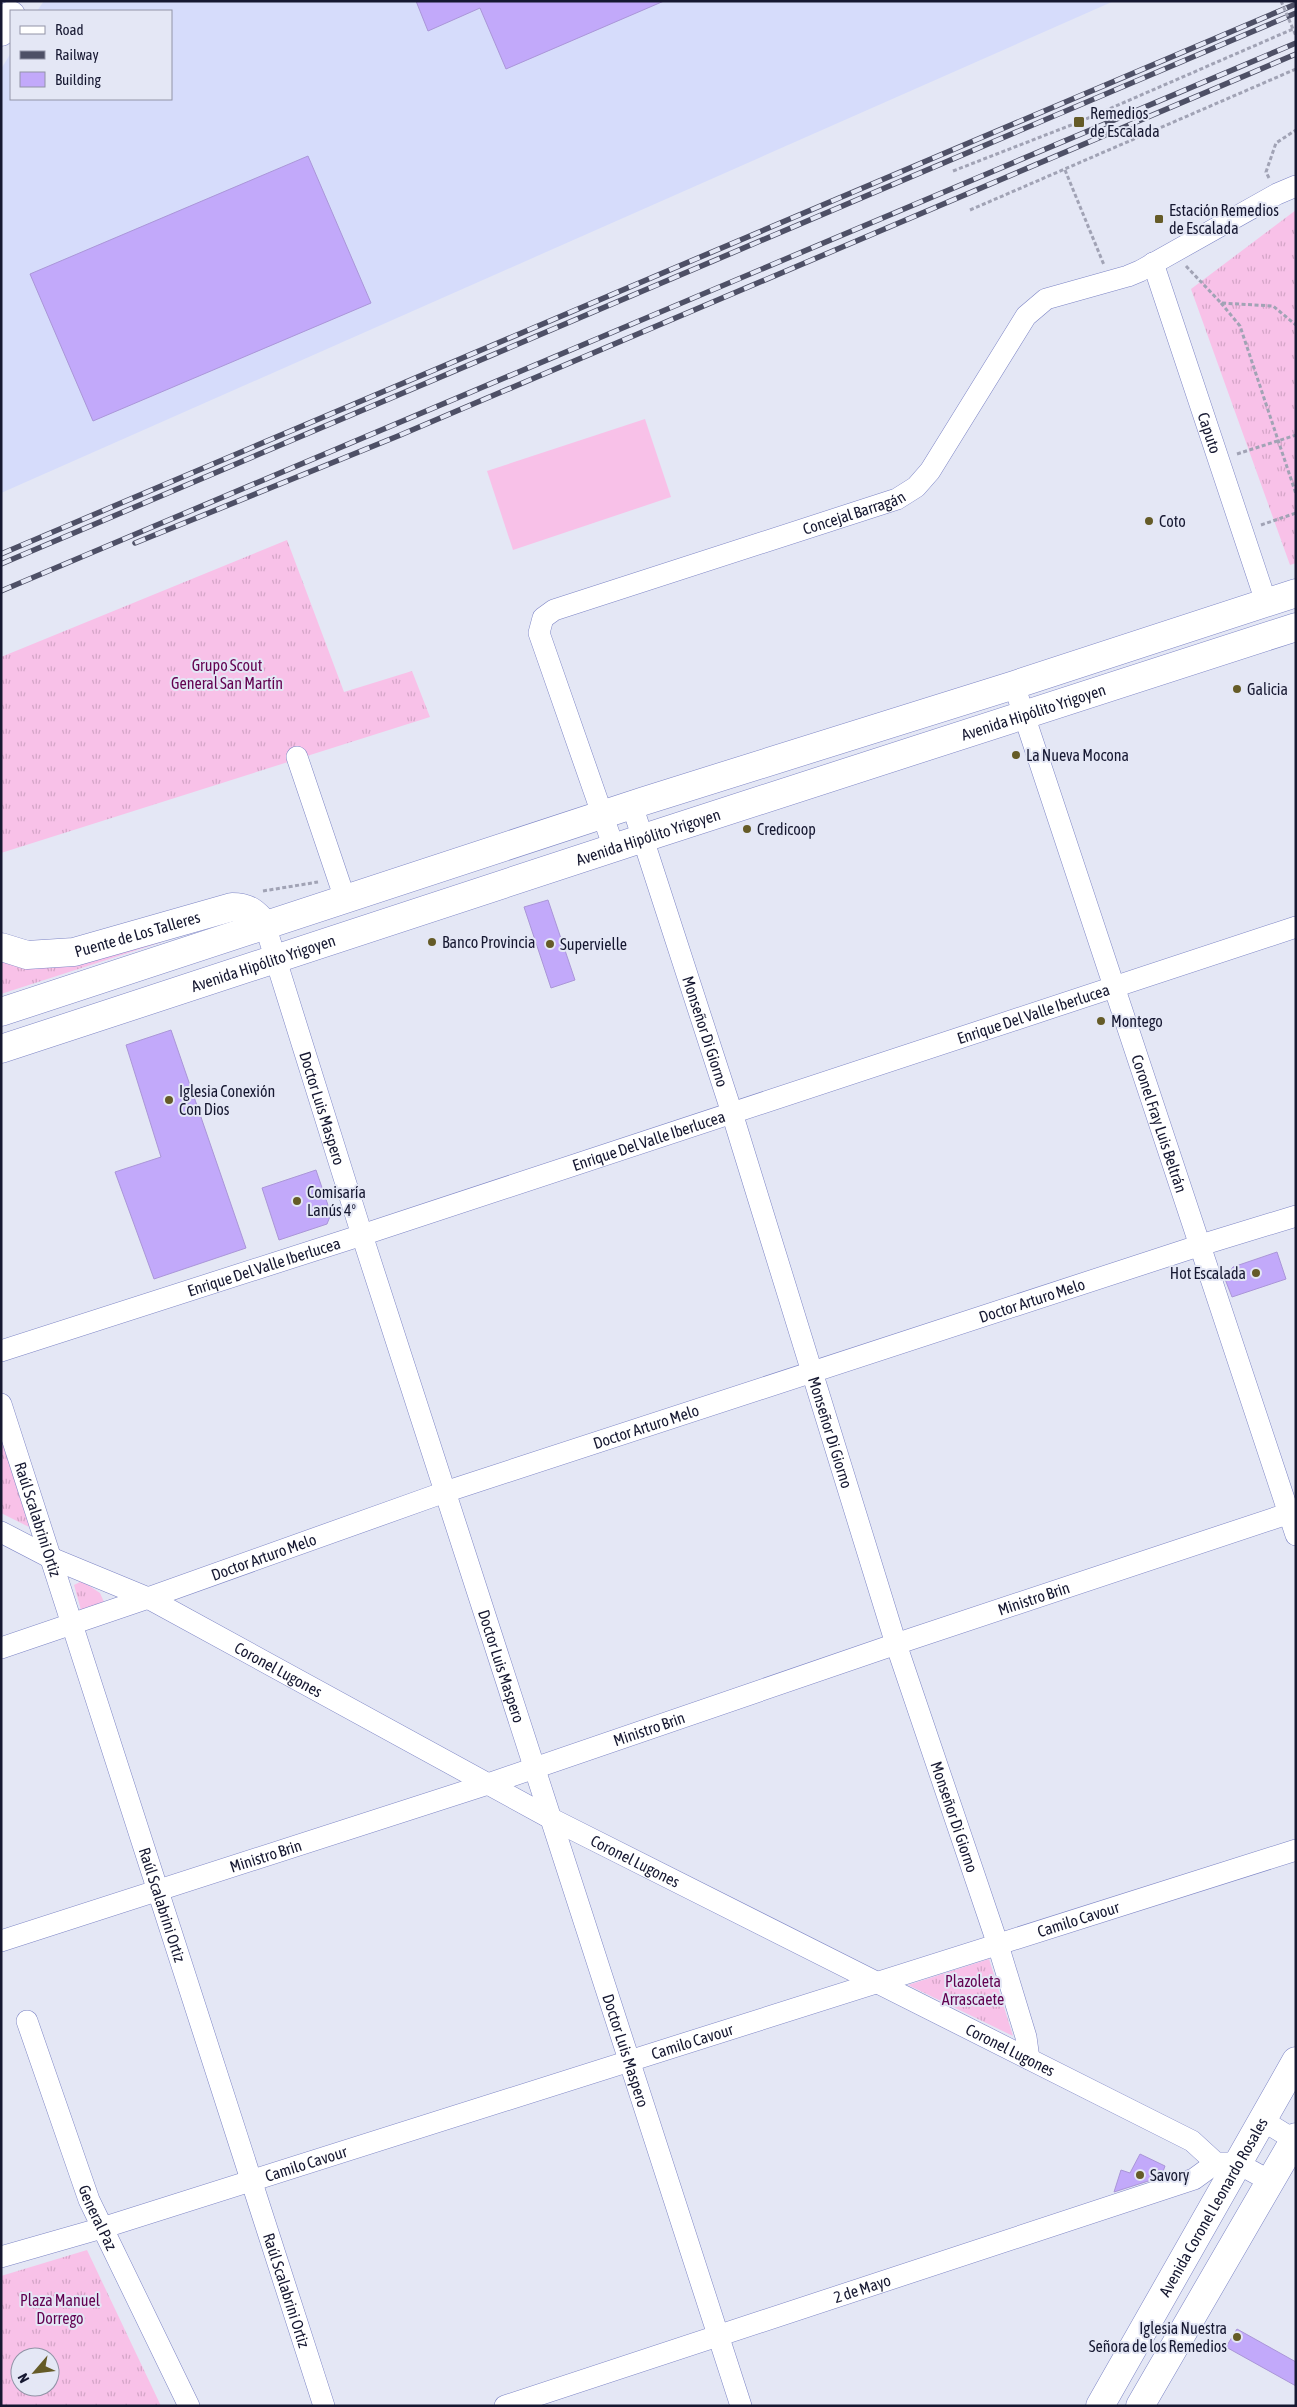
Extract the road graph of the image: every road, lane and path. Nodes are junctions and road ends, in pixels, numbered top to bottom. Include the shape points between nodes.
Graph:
1 (1281, 1) edge
2 (10, 17) edge
3 (1292, 29) junction
4 (1, 32) edge
5 (1296, 36) edge
6 (1296, 68) edge
7 (1296, 130) edge
8 (1065, 170) junction
9 (953, 171) dead end
10 (1286, 190) edge
11 (970, 210) dead end
12 (1172, 253) junction
13 (1153, 264) junction
14 (1110, 280) junction
15 (1221, 303) junction
16 (1296, 324) edge
17 (1296, 435) edge
18 (1278, 441) junction
19 (1217, 460) junction
20 (1296, 494) edge
21 (1296, 514) edge
22 (1241, 531) junction
23 (1296, 593) edge
24 (1266, 602) junction
25 (1296, 627) edge
26 (1014, 685) junction
27 (1025, 716) junction
28 (297, 757) dead end
29 (632, 805) junction
30 (604, 814) junction
31 (643, 839) junction
32 (614, 848) junction
33 (345, 899) junction
34 (265, 925) junction
35 (1296, 927) edge
36 (1, 947) edge
37 (278, 960) junction
38 (1116, 986) junction
39 (1, 1012) edge
40 (1, 1049) edge
41 (732, 1113) junction
42 (1296, 1216) edge
43 (362, 1235) junction
44 (1201, 1245) junction
45 (1, 1351) edge
46 (812, 1371) junction
47 (1, 1404) edge
48 (445, 1492) junction
49 (1292, 1512) edge
50 (1, 1532) edge
51 (1296, 1534) edge
52 (51, 1558) junction
53 (148, 1598) junction
54 (73, 1625) junction
55 (896, 1644) junction
56 (1, 1648) edge
57 (535, 1769) junction
58 (488, 1784) junction
59 (552, 1819) junction
60 (1296, 1850) edge
61 (159, 1891) junction
62 (1, 1941) edge
63 (998, 1945) junction
64 (877, 1983) junction
65 (27, 2021) dead end
66 (629, 2059) junction
67 (1029, 2059) junction
68 (1296, 2061) edge
69 (1262, 2120) junction
70 (1295, 2139) edge
71 (1226, 2163) junction
72 (251, 2180) junction
73 (1270, 2181) junction
74 (102, 2228) junction
75 (1, 2257) edge
76 (720, 2336) junction
77 (189, 2406) edge
78 (324, 2406) edge
79 (505, 2406) edge
80 (741, 2406) edge
81 (1100, 2406) edge
82 (1140, 2406) edge

1 - 3 path, bridge
2 - 4 main road
3 - 5 path, bridge
3 - 9 path via 1079,122
6 - 8 path
7 - 10 path via 1276,143 1266,172
8 - 11 path
8 - 14 path
10 - 12 street, Concejal Barragán
12 - 13 street, Concejal Barragán
12 - 15 path
13 - 14 street, Concejal Barragán via 1128,276
13 - 19 street, Caputo
14 - 30 street, Concejal Barragán via 1046,300 1026,316 930,471 908,494 554,610 543,618 539,633
15 - 16 path via 1273,306
15 - 18 path via 1240,326
17 - 18 path
18 - 19 path
18 - 20 path
19 - 22 street, Caputo
21 - 22 path
22 - 24 street, Caputo
23 - 24 main road, Avenida Hipólito Yrigoyen
24 - 26 main road, Avenida Hipólito Yrigoyen
25 - 27 main road, Avenida Hipólito Yrigoyen
26 - 27 street, Coronel Fray Luis Beltrán
26 - 29 main road, Avenida Hipólito Yrigoyen
27 - 31 main road, Avenida Hipólito Yrigoyen
27 - 38 street, Coronel Fray Luis Beltrán
28 - 33 street
29 - 30 main road, Avenida Hipólito Yrigoyen
29 - 31 street, Monseñor Di Giorno
30 - 32 street, Concejal Barragán
30 - 33 main road, Avenida Hipólito Yrigoyen
31 - 32 main road, Avenida Hipólito Yrigoyen
31 - 41 street, Monseñor Di Giorno
32 - 37 main road, Avenida Hipólito Yrigoyen
33 - 34 main road, Avenida Hipólito Yrigoyen
34 - 36 main road, Puente de Los Talleres via 254,912 232,907 74,952 27,955
34 - 37 street, Doctor Luis Maspero
34 - 39 main road, Avenida Hipólito Yrigoyen
35 - 38 street, Enrique Del Valle Iberlucea
37 - 40 main road, Avenida Hipólito Yrigoyen
37 - 43 street, Doctor Luis Maspero
38 - 41 street, Enrique Del Valle Iberlucea
38 - 44 street, Coronel Fray Luis Beltrán
41 - 43 street, Enrique Del Valle Iberlucea
41 - 46 street, Monseñor Di Giorno
42 - 44 street, Doctor Arturo Melo
43 - 45 street, Enrique Del Valle Iberlucea
43 - 48 street, Doctor Luis Maspero
44 - 46 street, Doctor Arturo Melo
44 - 49 street, Coronel Fray Luis Beltrán
46 - 48 street, Doctor Arturo Melo
46 - 55 street, Monseñor Di Giorno
47 - 52 street, Raúl Scalabrini Ortiz
48 - 53 street, Doctor Arturo Melo
48 - 57 street, Doctor Luis Maspero
49 - 51 street, Coronel Fray Luis Beltrán
49 - 55 street, Ministro Brin
50 - 52 street, Coronel Lugones
52 - 53 street, Coronel Lugones
52 - 54 street, Raúl Scalabrini Ortiz
53 - 54 street, Doctor Arturo Melo
53 - 58 street, Coronel Lugones
54 - 56 street, Doctor Arturo Melo
54 - 61 street, Raúl Scalabrini Ortiz
55 - 57 street, Ministro Brin
55 - 63 street, Monseñor Di Giorno
57 - 58 street, Ministro Brin
57 - 59 street, Doctor Luis Maspero
58 - 59 street, Coronel Lugones
58 - 61 street, Ministro Brin
59 - 64 street, Coronel Lugones
59 - 66 street, Doctor Luis Maspero
60 - 63 street, Camilo Cavour
61 - 62 street, Ministro Brin
61 - 72 street, Raúl Scalabrini Ortiz
63 - 64 street, Camilo Cavour
63 - 67 street, Monseñor Di Giorno via 1026,2037
64 - 66 street, Camilo Cavour
64 - 67 street, Coronel Lugones
65 - 74 street, General Paz via 89,2200
66 - 72 street, Camilo Cavour
66 - 76 street, Doctor Luis Maspero
67 - 71 street, Coronel Lugones via 1192,2141
68 - 69 main road, Avenida Coronel Leonardo Rosales
69 - 70 street
69 - 71 main road, Avenida Coronel Leonardo Rosales
70 - 73 main road
71 - 73 street, Coronel Lugones
71 - 76 street, 2 de Mayo via 1194,2179
71 - 81 main road, Avenida Coronel Leonardo Rosales
72 - 74 street, Camilo Cavour
72 - 78 street, Raúl Scalabrini Ortiz
73 - 82 main road
74 - 75 street, Camilo Cavour
74 - 77 street, General Paz
76 - 79 street, 2 de Mayo
76 - 80 street, Doctor Luis Maspero

